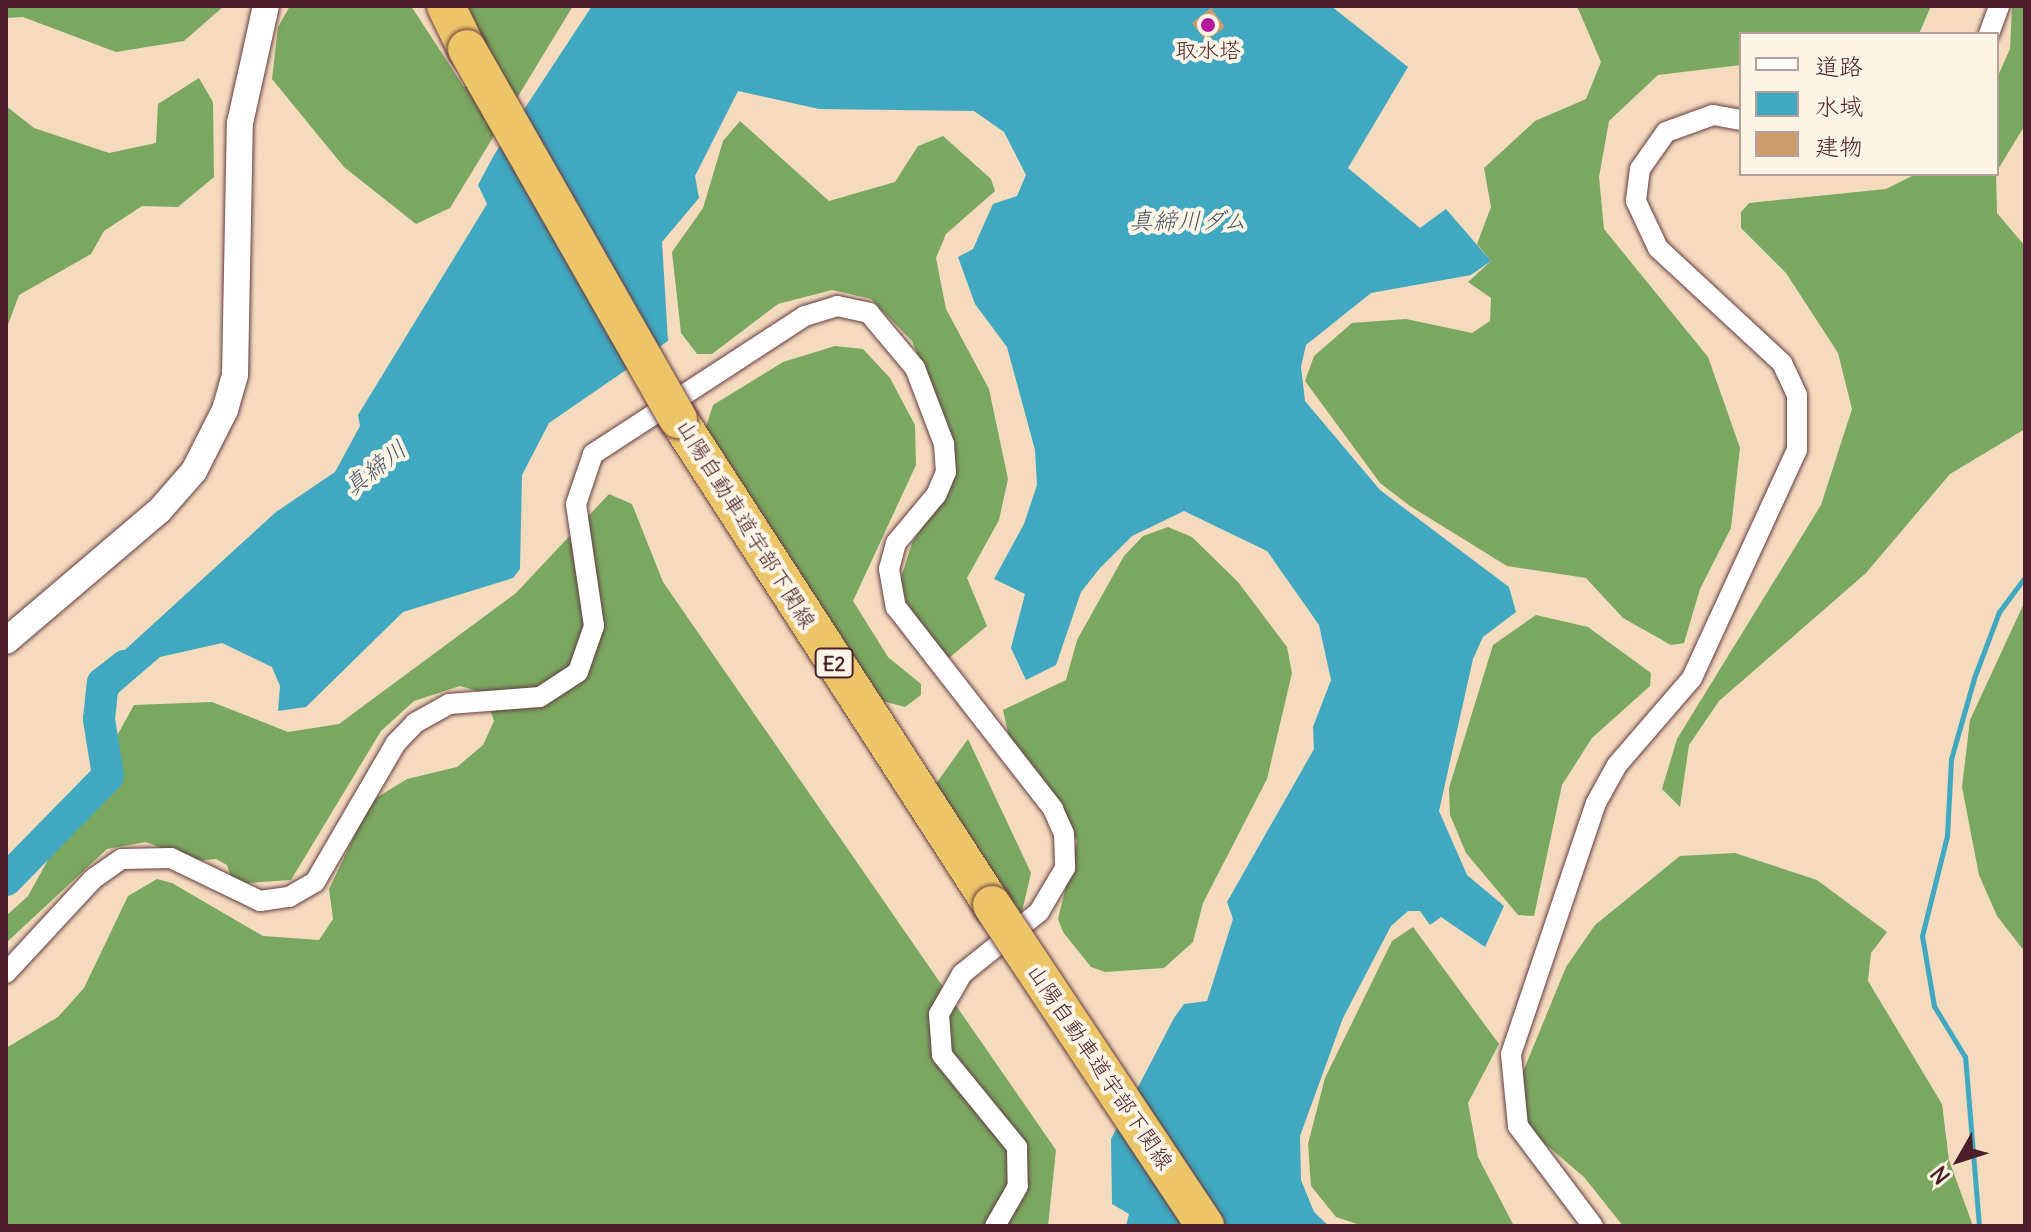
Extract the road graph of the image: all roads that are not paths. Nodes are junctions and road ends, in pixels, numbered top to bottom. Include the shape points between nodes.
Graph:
1 (266, 6) edge
2 (446, 6) edge
3 (1999, 6) edge
4 (1990, 32) edge
5 (1739, 120) edge
6 (6, 641) edge
7 (6, 973) edge
8 (995, 1226) edge
9 (1205, 1226) edge
10 (1593, 1226) edge

1 - 6 street via 240,123 236,361 225,410 194,471 159,511
2 - 9 highway, 山陽自動車道宇部下関線 / E2, bridge via 678,419
3 - 4 street
5 - 10 street via 1713,115 1666,132 1640,169 1636,201 1658,248 1782,363 1800,412 1797,450 1692,678 1617,765 1596,803 1511,1054 1518,1126
7 - 8 street via 93,879 122,859 171,858 260,901 289,897 315,882 396,743 415,723 449,704 540,697 584,662 593,614 576,504 593,454 805,316 837,306 869,313 915,368 944,444 946,472 936,495 896,543 889,569 896,607 1053,809 1064,834 1065,868 1039,912 962,974 939,1014 942,1055 1017,1147 1018,1186

